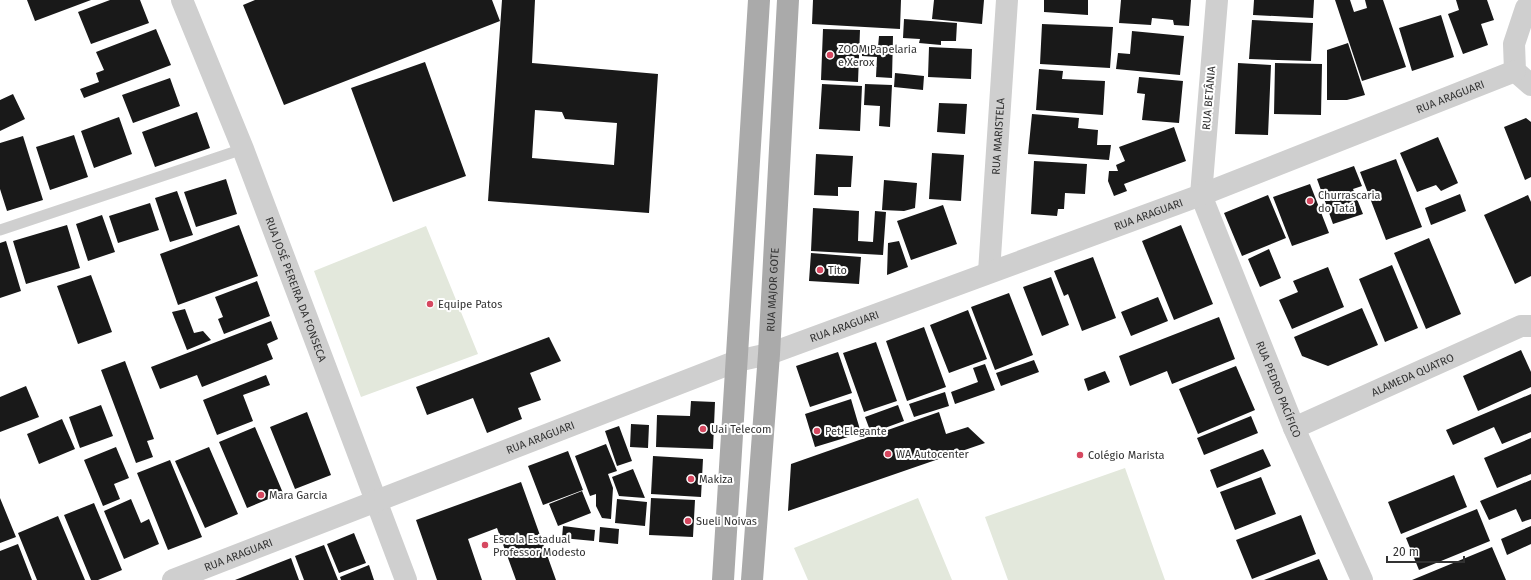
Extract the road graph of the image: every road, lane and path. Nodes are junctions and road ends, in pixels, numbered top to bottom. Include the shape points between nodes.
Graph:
1 (182, 0) edge
2 (759, 0) edge
3 (788, 0) edge
4 (1007, 0) edge
5 (1217, 0) edge
6 (1531, 3) edge
7 (1515, 71) junction
8 (1531, 85) edge
9 (243, 149) junction
10 (1202, 195) junction
11 (0, 230) edge
12 (989, 272) junction
13 (1531, 326) edge
14 (769, 354) junction
15 (736, 361) junction
16 (1294, 428) junction
17 (377, 500) junction
18 (172, 580) edge
19 (406, 580) edge
20 (723, 580) edge
21 (752, 580) edge
22 (1362, 580) edge

1 - 9 street, RUA JOSÉ PEREIRA DA FONSECA
2 - 15 main road
3 - 14 main road, RUA MAJOR GOTE
4 - 12 street, RUA MARISTELA
5 - 10 street, RUA BETÂNIA
6 - 7 street via 1526,8 1514,44
7 - 8 street
7 - 10 street, RUA ARAGUARI
9 - 11 lane
9 - 17 street, RUA JOSÉ PEREIRA DA FONSECA
10 - 12 street, RUA ARAGUARI
10 - 16 street, RUA PEDRO PACÍFICO
12 - 14 street, RUA ARAGUARI
13 - 16 street, ALAMEDA QUATRO via 1522,326
14 - 15 street, RUA ARAGUARI
14 - 21 main road, RUA MAJOR GOTE
15 - 17 street, RUA ARAGUARI
15 - 20 main road
16 - 22 street, RUA PEDRO PACÍFICO
17 - 18 street, RUA ARAGUARI
17 - 19 street, RUA JOSÉ PEREIRA DA FONSECA

